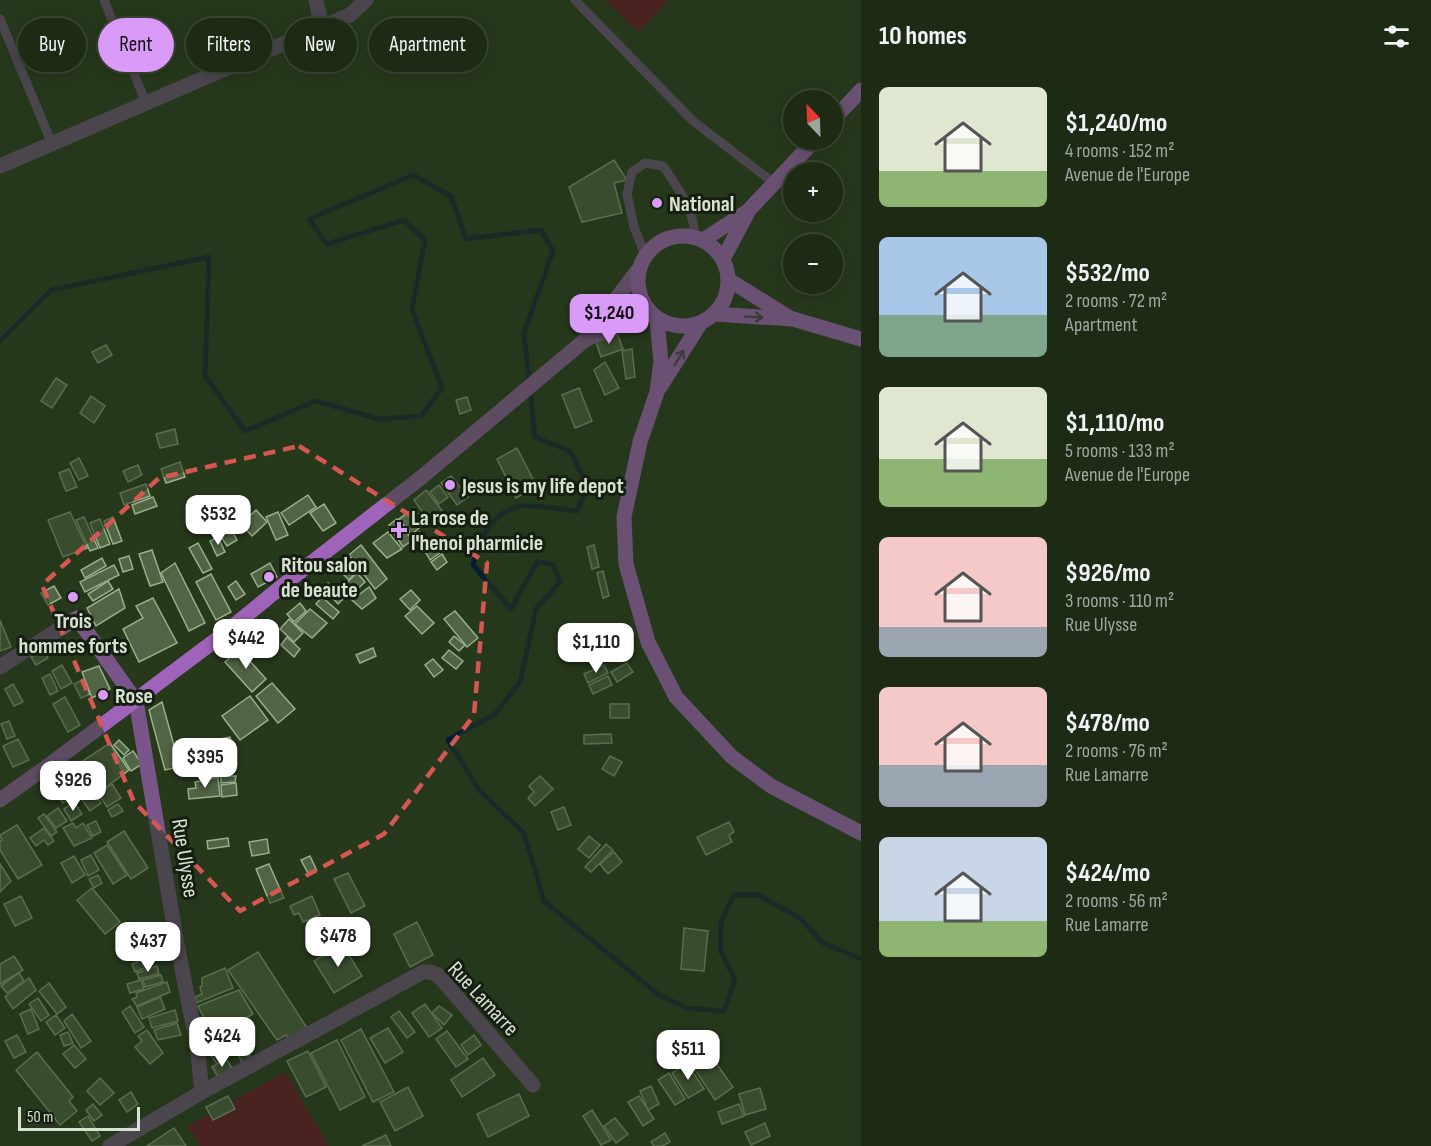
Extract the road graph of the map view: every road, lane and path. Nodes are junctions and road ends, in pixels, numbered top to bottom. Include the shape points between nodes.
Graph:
1 (104, 0) edge
2 (315, 0) edge
3 (366, 0) edge
4 (575, 0) edge
5 (320, 18) edge
6 (343, 18) edge
7 (0, 19) edge
8 (284, 43) edge
9 (861, 90) edge
10 (146, 103) junction
11 (843, 109) edge
12 (52, 144) junction
13 (805, 150) edge
14 (0, 166) edge
15 (774, 183) junction
16 (748, 211) junction
17 (699, 238) junction
18 (645, 255) junction
19 (723, 259) junction
20 (638, 272) junction
21 (729, 280) junction
22 (714, 314) junction
23 (653, 317) junction
24 (793, 319) junction
25 (700, 324) junction
26 (861, 339) edge
27 (585, 340) junction
28 (657, 392) junction
29 (0, 667) edge
30 (136, 701) junction
31 (0, 800) edge
32 (861, 833) edge
33 (532, 1085) dead end
34 (202, 1092) junction
35 (110, 1146) edge

1 - 10 lane
2 - 5 street
3 - 6 street
4 - 15 lane via 693,121
7 - 12 lane
8 - 10 street
9 - 11 main road
10 - 12 street
12 - 14 street
13 - 15 main road
15 - 16 main road
16 - 17 main road
16 - 19 main road
17 - 18 main road via 676,236 658,242
17 - 18 lane via 686,201 663,165 645,163 632,172 627,194
17 - 19 main road via 715,248
18 - 20 main road
19 - 21 main road
20 - 23 main road via 641,302
20 - 27 main road
21 - 22 main road via 725,298
21 - 24 main road
22 -> 24 main road
22 - 25 main road
23 - 25 main road via 670,325
23 - 27 main road via 609,328
23 - 28 main road via 661,362
24 - 26 main road
28 -> 25 main road
27 - 30 main road via 518,399
28 - 32 main road via 640,442 624,517 626,564 648,642 676,697 732,757 771,786
29 - 30 street via 77,618
30 - 31 main road
30 - 34 street, Rue Ulysse
33 - 34 street, Rue Lamarre via 438,975 423,972
34 - 35 street, Rue Lamarre

